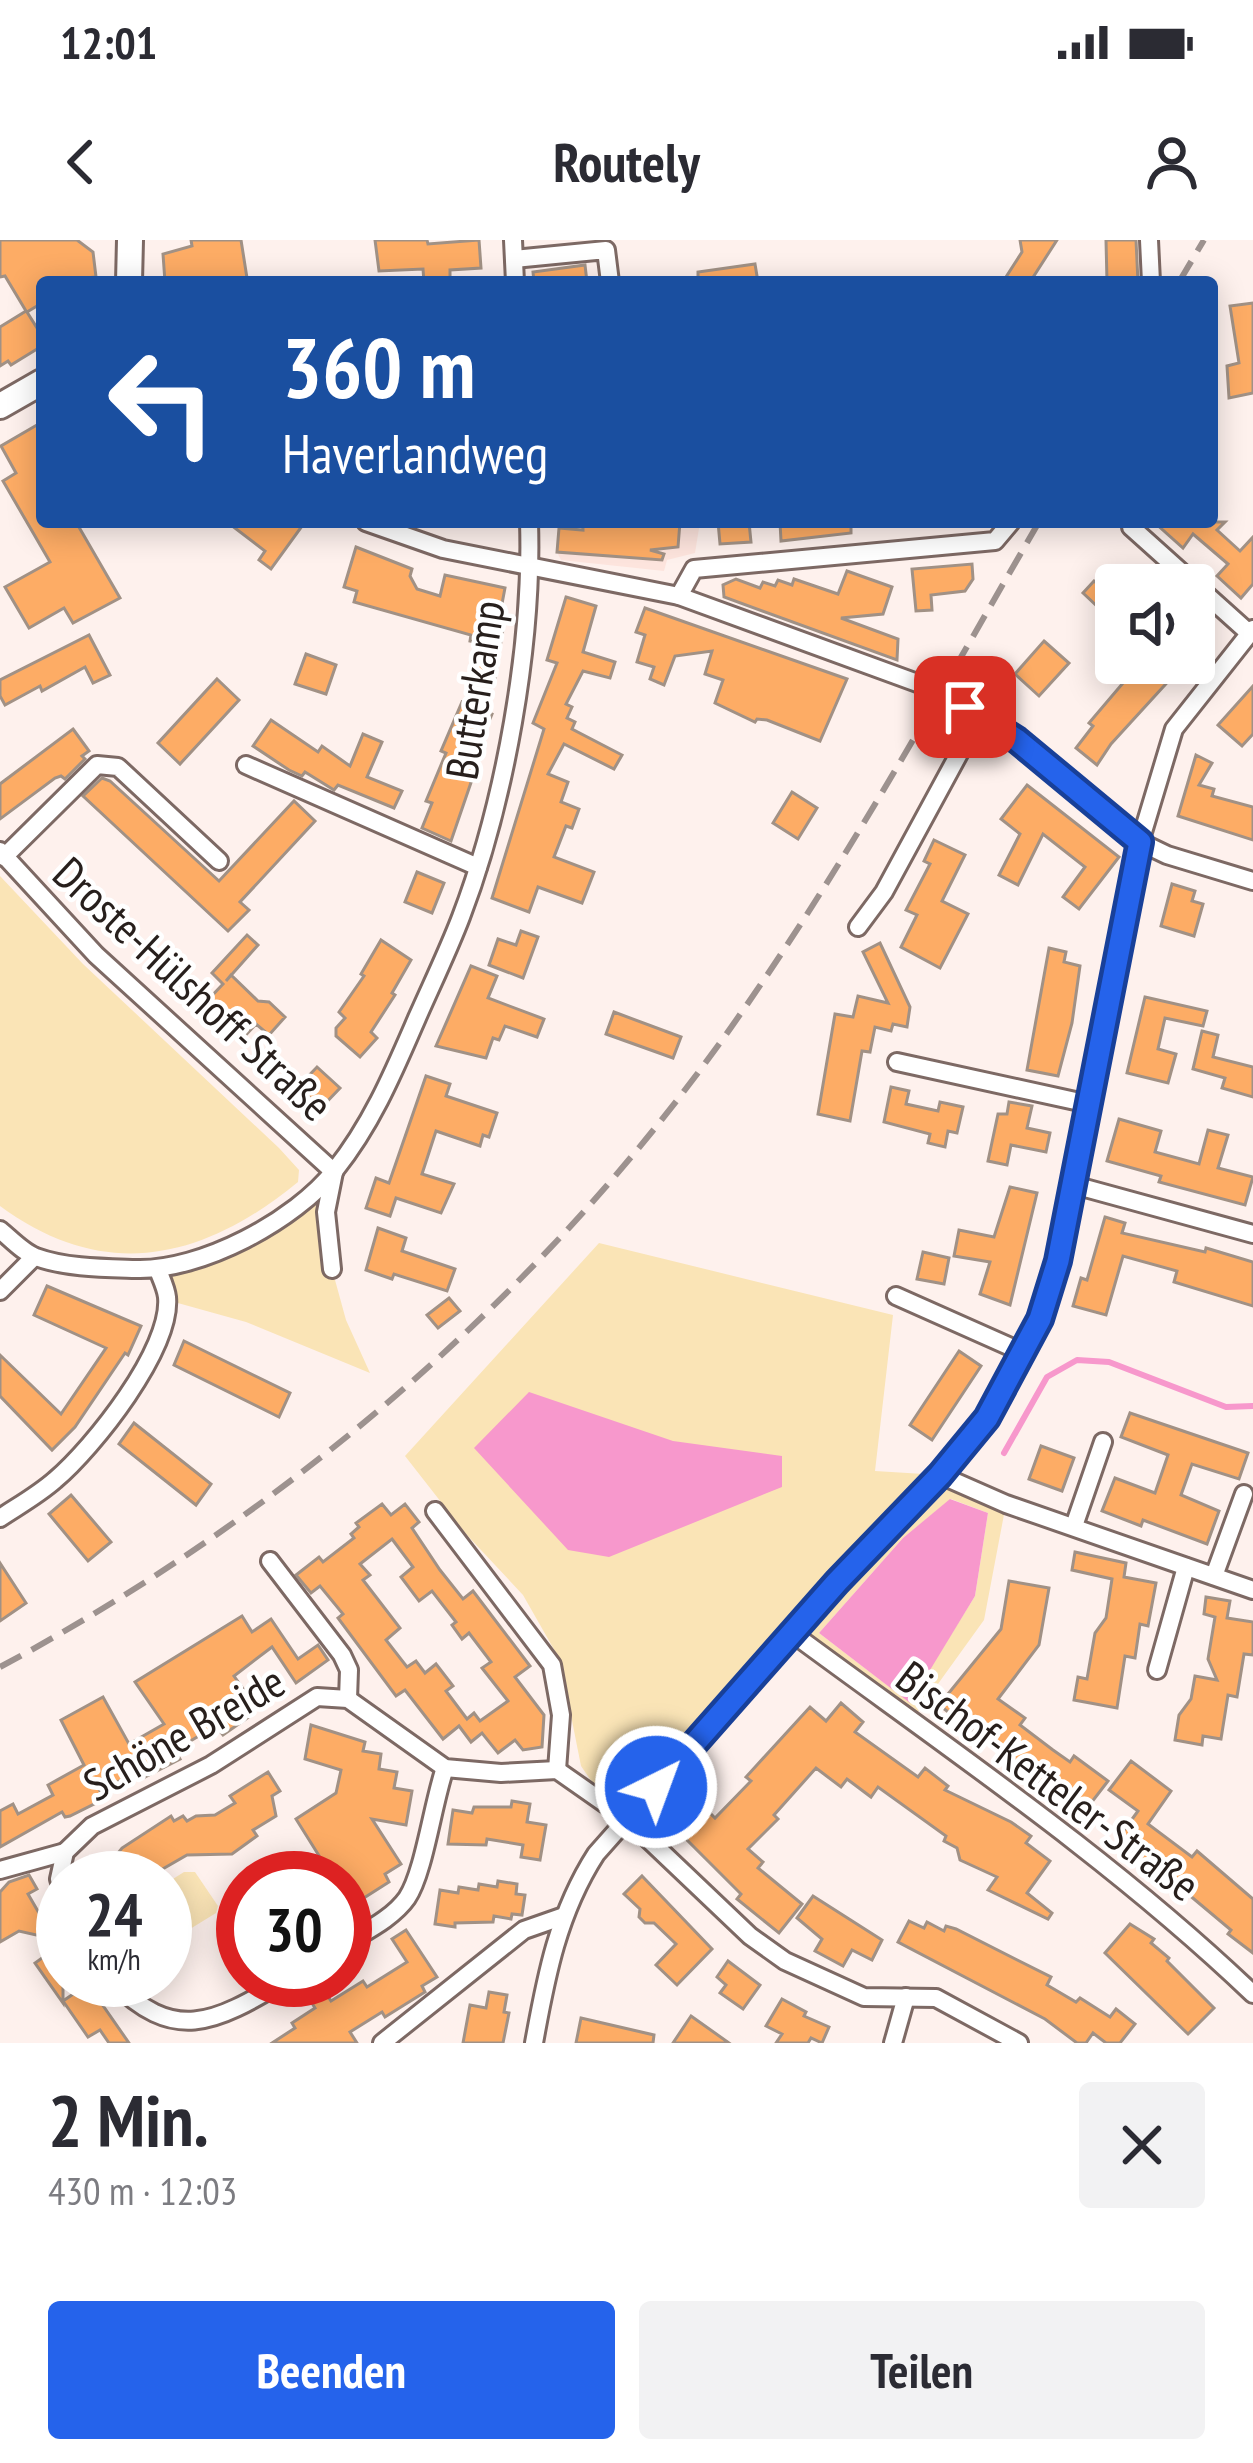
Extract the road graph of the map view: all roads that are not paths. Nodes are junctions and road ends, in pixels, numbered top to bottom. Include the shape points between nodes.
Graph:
1 (130, 240) edge
2 (513, 240) edge
3 (1150, 240) edge
4 (514, 260) junction
5 (129, 276) edge
6 (515, 276) edge
7 (609, 276) edge
8 (1150, 276) edge
9 (36, 385) edge
10 (0, 406) edge
11 (384, 528) edge
12 (529, 528) edge
13 (1006, 528) edge
14 (1132, 528) edge
15 (530, 566) junction
16 (679, 596) junction
17 (1251, 631) edge
18 (920, 684) dead end
19 (246, 765) dead end
20 (1140, 842) junction
21 (2, 854) edge
22 (219, 861) dead end
23 (478, 867) junction
24 (1253, 881) edge
25 (858, 927) dead end
26 (896, 1062) dead end
27 (1089, 1104) junction
28 (334, 1172) junction
29 (1074, 1186) junction
30 (0, 1230) edge
31 (1253, 1234) edge
32 (34, 1257) junction
33 (332, 1269) dead end
34 (158, 1270) junction
35 (0, 1291) edge
36 (896, 1296) dead end
37 (1024, 1353) junction
38 (1102, 1442) dead end
39 (940, 1475) junction
40 (1244, 1494) dead end
41 (435, 1510) dead end
42 (0, 1518) edge
43 (1074, 1526) junction
44 (270, 1561) dead end
45 (1186, 1567) junction
46 (1214, 1576) junction
47 (1253, 1590) edge
48 (792, 1633) junction
49 (1157, 1670) dead end
50 (348, 1699) junction
51 (445, 1768) junction
52 (557, 1770) junction
53 (626, 1819) junction
54 (65, 1851) edge
55 (36, 1860) edge
56 (0, 1870) edge
57 (564, 1916) junction
58 (372, 1927) edge
59 (1253, 1994) edge
60 (906, 1997) junction
61 (129, 2007) edge
62 (243, 2007) edge
63 (382, 2043) edge
64 (534, 2043) edge
65 (892, 2043) edge
66 (1019, 2043) edge

1 - 5 street
2 - 4 street
3 - 8 street
4 - 6 street
4 - 7 street via 606,250
9 - 10 street
11 - 15 street
12 - 15 street, Butterkamp
13 - 16 street via 995,541 694,569
14 - 17 street
15 - 16 street
15 - 23 street, Butterkamp via 515,710
16 - 18 street
17 - 20 street via 1174,729
19 - 23 street, Butterkamp
20 - 24 street
20 - 25 street via 972,711 884,892
20 - 27 street
21 - 22 street, Droste-Hülshoff-Straße via 97,766 118,767
21 - 28 street, Droste-Hülshoff-Straße via 96,956
23 - 28 street, Butterkamp via 396,1067
26 - 27 street
27 - 29 street
28 - 33 street, Butterkamp via 326,1212
28 - 34 street, Butterkamp via 307,1202 234,1244
29 - 31 street
29 - 37 street via 1058,1261
30 - 32 street
32 - 34 street, Butterkamp
32 - 35 street
34 - 42 street via 167,1300 159,1337 124,1398 73,1463
36 - 37 street
37 - 39 street via 987,1418
38 - 43 street
39 - 43 street
39 - 48 street
40 - 46 street
41 - 52 street via 552,1665 561,1715
43 - 45 street
44 - 50 street, Schöne Breide via 342,1655
45 - 46 street
45 - 49 street
46 - 47 street
48 - 53 street
48 - 59 street, Bischof-Ketteler-Straße via 1174,1920
50 - 51 street, Schöne Breide
50 - 54 street, Schöne Breide via 317,1697 212,1765 92,1826
51 - 52 street
51 - 58 street via 419,1870 406,1898
52 - 53 street
53 - 57 street via 586,1870
53 - 60 street via 785,1961 864,1997
55 - 56 street, Schöne Breide
57 - 63 street via 524,1930
57 - 64 street
60 - 65 street
60 - 66 street via 936,1998
61 - 62 street via 178,2035 206,2030

